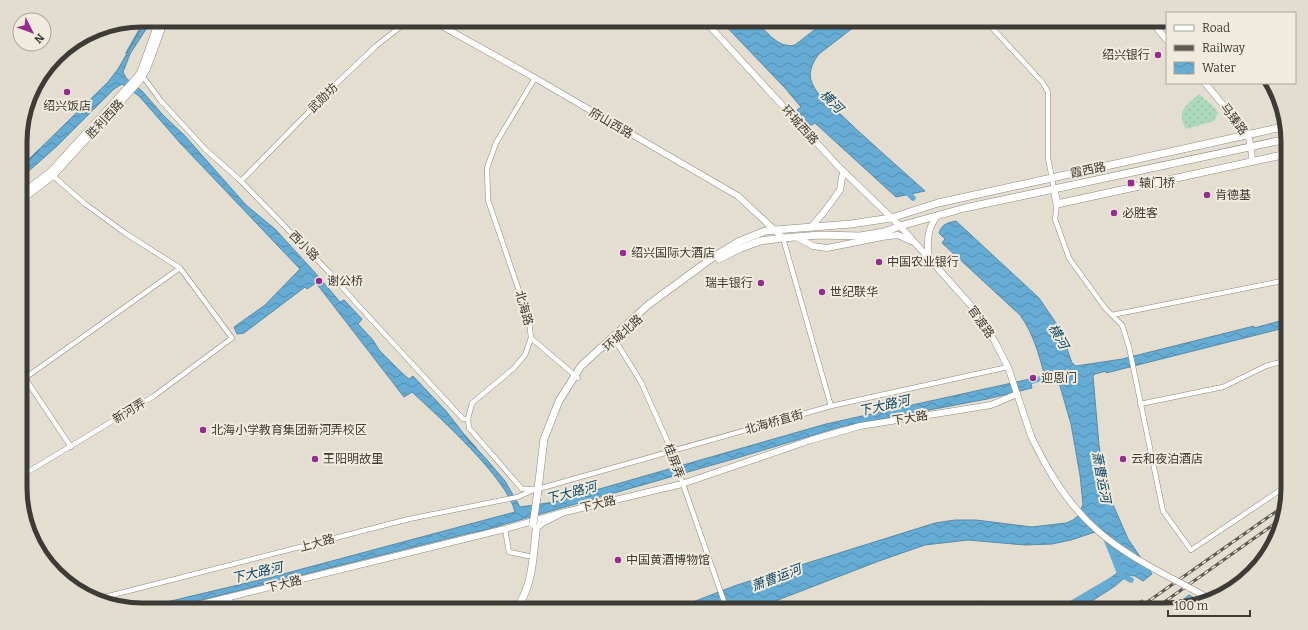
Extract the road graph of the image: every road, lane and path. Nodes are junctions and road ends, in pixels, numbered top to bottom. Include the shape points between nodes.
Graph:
1 (157, 27) edge
2 (162, 27) edge
3 (400, 27) edge
4 (444, 27) edge
5 (710, 27) edge
6 (991, 27) edge
7 (1156, 27) edge
8 (1166, 39) edge
9 (142, 74) junction
10 (535, 78) junction
11 (1206, 84) edge
12 (1280, 128) edge
13 (1248, 135) junction
14 (1281, 140) edge
15 (1251, 147) junction
16 (1281, 155) edge
17 (1252, 161) junction
18 (843, 172) junction
19 (51, 174) junction
20 (1051, 178) junction
21 (241, 181) junction
22 (1054, 189) junction
23 (27, 190) edge
24 (27, 195) edge
25 (1058, 204) junction
26 (937, 216) junction
27 (891, 218) junction
28 (900, 226) junction
29 (811, 227) junction
30 (775, 230) junction
31 (796, 237) junction
32 (783, 238) junction
33 (913, 242) junction
34 (928, 259) junction
35 (180, 268) junction
36 (1281, 281) edge
37 (1112, 315) junction
38 (531, 338) junction
39 (614, 339) junction
40 (1281, 362) edge
41 (1008, 367) junction
42 (27, 377) edge
43 (577, 377) junction
44 (27, 381) edge
45 (1017, 394) junction
46 (1140, 404) junction
47 (831, 406) junction
48 (468, 419) junction
49 (71, 447) junction
50 (671, 451) junction
51 (27, 473) edge
52 (682, 484) junction
53 (540, 488) junction
54 (1281, 490) edge
55 (565, 512) junction
56 (535, 525) junction
57 (505, 529) junction
58 (528, 556) junction
59 (1205, 596) edge
60 (110, 598) edge
61 (225, 598) junction
62 (214, 601) joint
63 (206, 603) edge
64 (232, 603) edge
65 (515, 603) edge
66 (519, 603) edge
67 (724, 603) edge

1 - 9 street, 胜利西路
2 - 9 street, 胜利西路
3 - 21 street, 武勋坊 via 336,84
4 - 10 street, 府山西路
5 - 18 street, 环城西路
6 - 20 street via 1043,83 1048,92 1048,158
7 - 8 street
9 - 19 street, 胜利西路
9 - 21 street, 西小路 via 160,101 206,150
10 - 30 street, 府山西路 via 738,196
10 - 38 street, 北海路 via 496,143 487,168 488,200 528,320
11 - 13 street, 马臻路
12 - 13 main road, 霞西路
13 - 15 street, 马臻路
13 - 20 main road, 霞西路
14 - 15 main road, 霞西路
15 - 17 street, 马臻路
15 - 22 main road, 霞西路
16 - 17 main road
17 - 25 main road
18 - 27 street, 环城西路
18 - 29 street via 840,190
19 - 23 street, 胜利西路
19 - 24 street, 胜利西路
19 - 35 street via 84,203 125,233
20 - 22 street
20 - 27 main road, 霞西路 via 938,203
21 - 48 street, 西小路 via 330,272 463,418
22 - 25 main road
22 - 26 main road, 霞西路
25 - 37 street via 1054,219 1069,258
26 - 28 main road, 霞西路
26 - 34 street via 928,235
27 - 28 street, 环城西路
27 - 29 main road, 环城北路
28 - 31 main road, 环城北路 via 860,236
28 - 33 street, 官渡路
29 - 30 main road, 环城北路
30 - 32 street, 府山西路
30 - 39 main road, 环城北路 via 738,242 712,258 648,305
31 - 32 main road, 环城北路
31 - 33 street via 813,246 827,248 898,235
32 - 39 main road, 环城北路 via 760,241 718,259
32 - 47 street
33 - 34 street, 官渡路
34 - 41 street, 官渡路 via 975,310
35 - 42 street
35 - 49 street, 新河弄 via 232,338 154,396
36 - 37 street
37 - 46 street via 1122,325 1129,347
38 - 43 street
38 - 48 street, 北海路 via 525,354 513,369 472,403
39 - 43 main road, 环城北路 via 582,366
39 - 50 street, 桂屏弄 via 640,382
40 - 46 street via 1266,366 1223,387
41 - 45 street, 官渡路
41 - 47 street, 北海桥直街
43 - 53 main road, 环城北路 via 559,402 544,440
44 - 49 street
45 - 52 street, 下大路 via 991,405 860,426
45 - 59 street, 官渡路, bridge via 1042,460 1075,508 1098,531 1121,548
46 - 54 street via 1163,511 1191,550
47 - 50 street, 北海桥直街
48 - 53 street via 469,428 522,489
49 - 51 street, 新河弄
50 - 52 street, 桂屏弄
50 - 53 street, 北海桥直街
52 - 55 street, 下大路
52 - 67 street, 桂屏弄
53 - 56 main road, 环城北路, bridge
53 - 60 street, 上大路 via 518,497 409,519
55 - 56 street via 561,516
55 - 57 street, 下大路
56 - 58 main road, 环城北路
56 - 66 main road, 环城北路 via 530,578
57 - 58 street via 509,552
57 - 61 street, 下大路
58 - 65 main road, 环城北路 via 521,591
61 - 62 street, 下大路
61 - 64 street
62 - 63 street, 下大路

